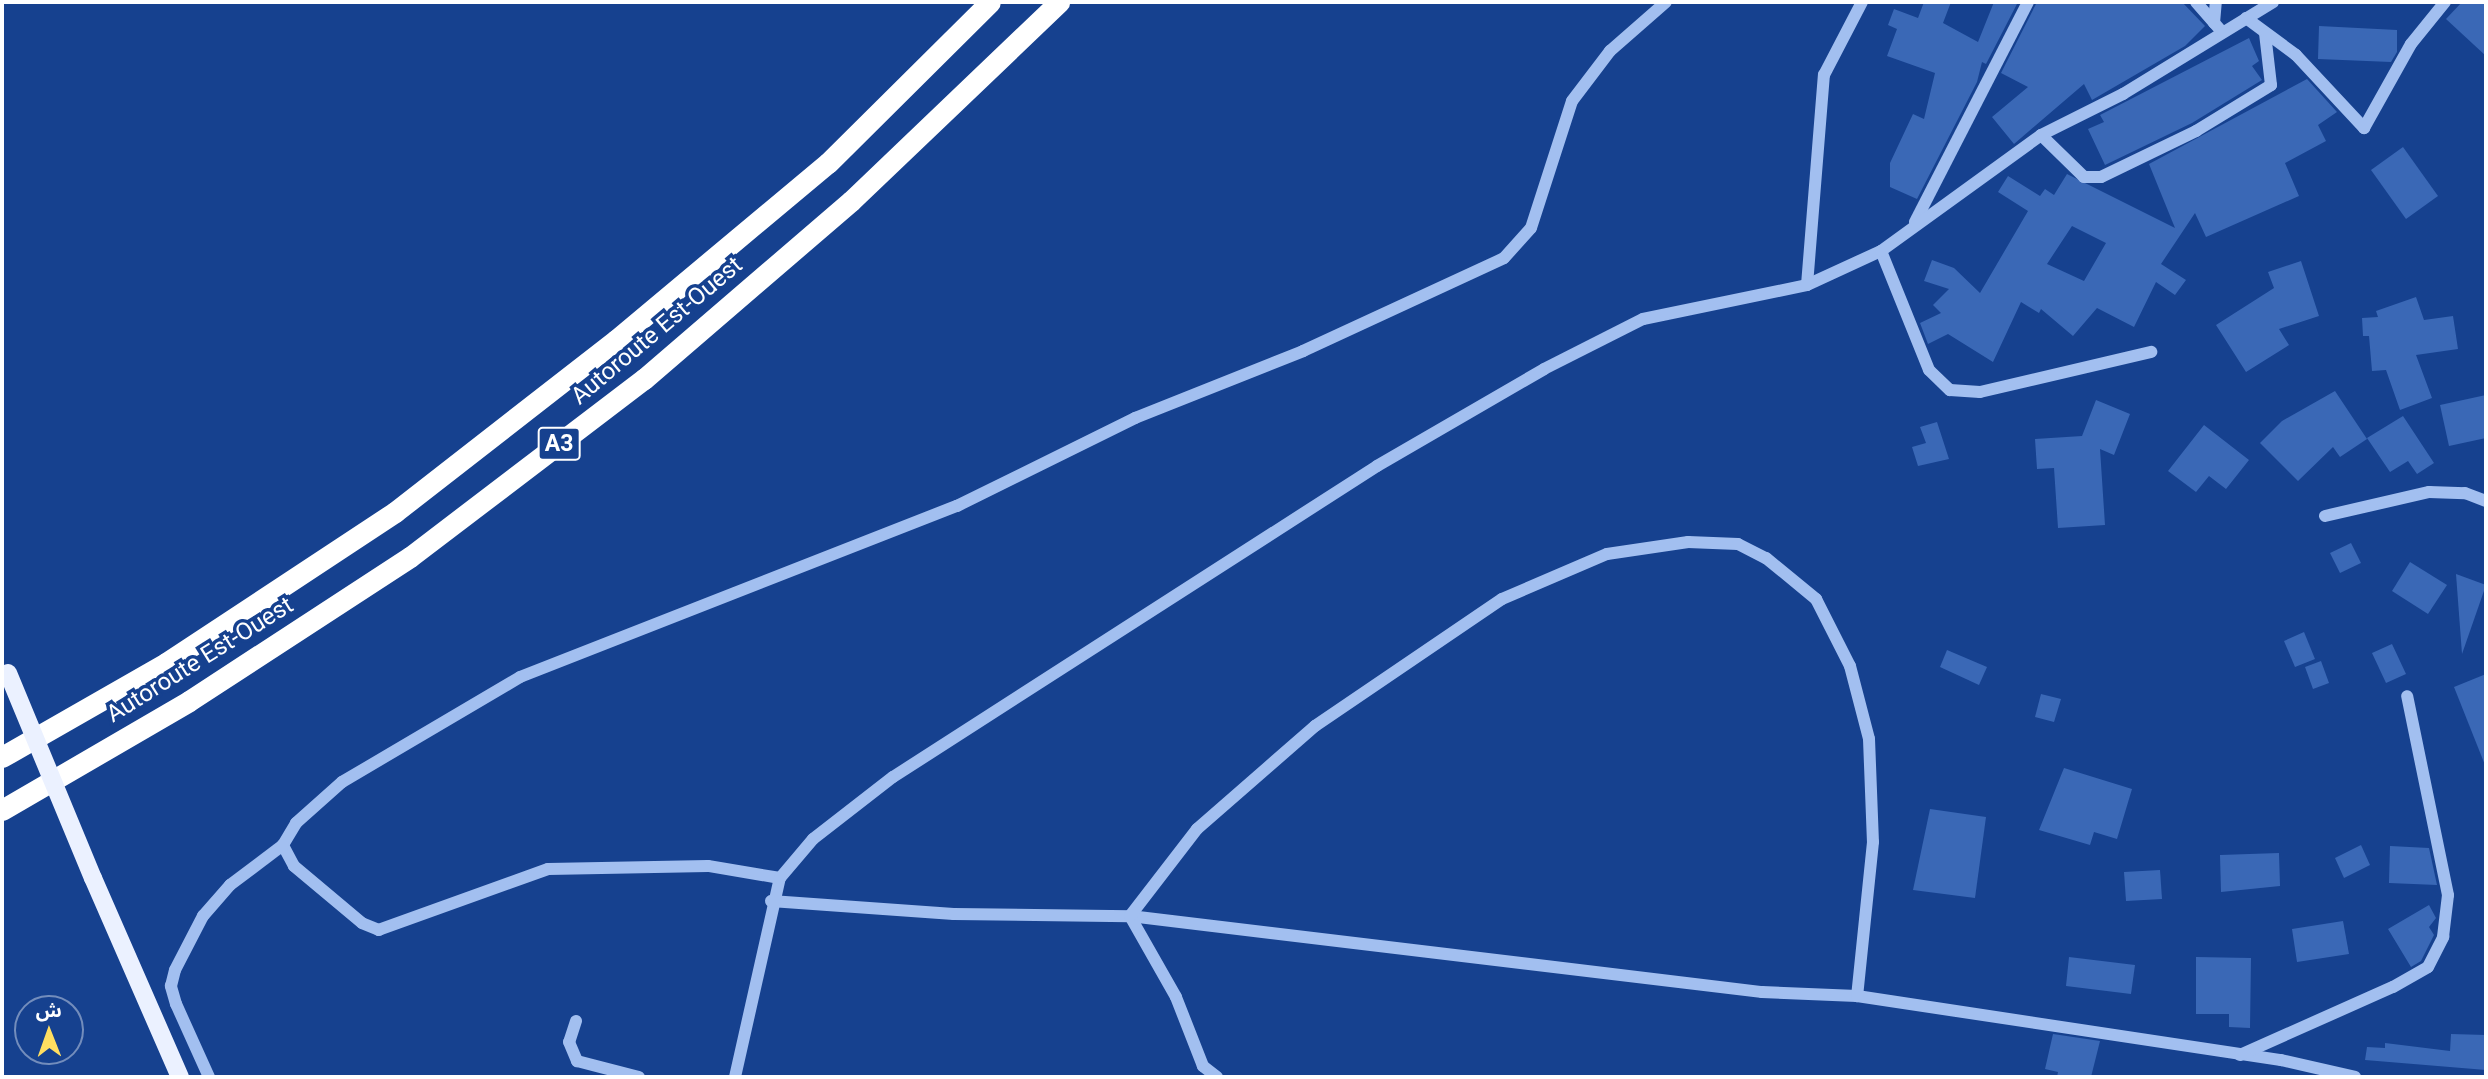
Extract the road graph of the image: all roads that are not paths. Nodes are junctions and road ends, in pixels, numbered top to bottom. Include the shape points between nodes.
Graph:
1 (990, 2) edge
2 (1059, 2) edge
3 (1666, 2) edge
4 (1862, 2) edge
5 (2028, 2) edge
6 (2196, 2) edge
7 (2216, 2) edge
8 (2273, 2) edge
9 (2445, 2) edge
10 (2246, 18) junction
11 (2217, 27) junction
12 (2265, 33) junction
13 (2040, 135) junction
14 (1911, 229) junction
15 (1881, 251) junction
16 (1807, 285) junction
17 (2151, 352) dead end
18 (2486, 501) edge
19 (2325, 516) dead end
20 (5, 666) edge
21 (2407, 696) dead end
22 (2, 757) edge
23 (2, 810) edge
24 (283, 845) junction
25 (780, 878) junction
26 (771, 901) junction
27 (1130, 916) junction
28 (1857, 996) junction
29 (576, 1021) dead end
30 (2240, 1055) junction
31 (180, 1077) edge
32 (209, 1077) edge
33 (639, 1077) edge
34 (735, 1077) edge
35 (1217, 1077) edge
36 (2355, 1077) edge

1 - 22 highway, Autoroute Est-Ouest / A3 via 828,163 616,340 395,512 166,663
2 - 23 highway, Autoroute Est-Ouest / A3 via 851,201 633,388 410,557 189,701
3 - 24 street via 1610,51 1572,101 1531,228 1504,258 1303,351 1135,418 957,506 530,673 469,703 342,782 296,823
4 - 16 street via 1824,75
5 - 14 street
6 - 11 street
7 - 11 street
8 - 10 street
9 - 12 street via 2411,44 2364,128 2296,55
10 - 11 street
10 - 12 street
11 - 13 street via 2123,94
12 - 13 street via 2271,85 2196,131 2101,177 2084,177
13 - 14 street
14 - 15 street
15 - 16 street
15 - 17 street via 1929,370 1950,390 1980,392
16 - 25 street via 1668,311 1544,369 1377,466 893,777 813,839
18 - 19 street via 2465,493 2429,492
20 - 31 main road, bridge
21 - 30 street via 2448,895 2444,937 2428,967
24 - 25 street via 294,866 362,923 379,930 548,869 708,866
24 - 32 street via 230,885 204,916 174,970 171,986 176,1004
25 - 26 street
26 - 27 street via 954,914
26 - 34 street
27 - 28 street via 1749,990
27 - 28 street via 1197,829 1315,726 1502,599 1607,554 1688,542 1738,544 1766,558 1816,599 1850,666 1869,739 1873,842
27 - 35 street via 1176,997 1203,1066
28 - 30 street
29 - 33 street via 569,1042 577,1061
30 - 36 street

